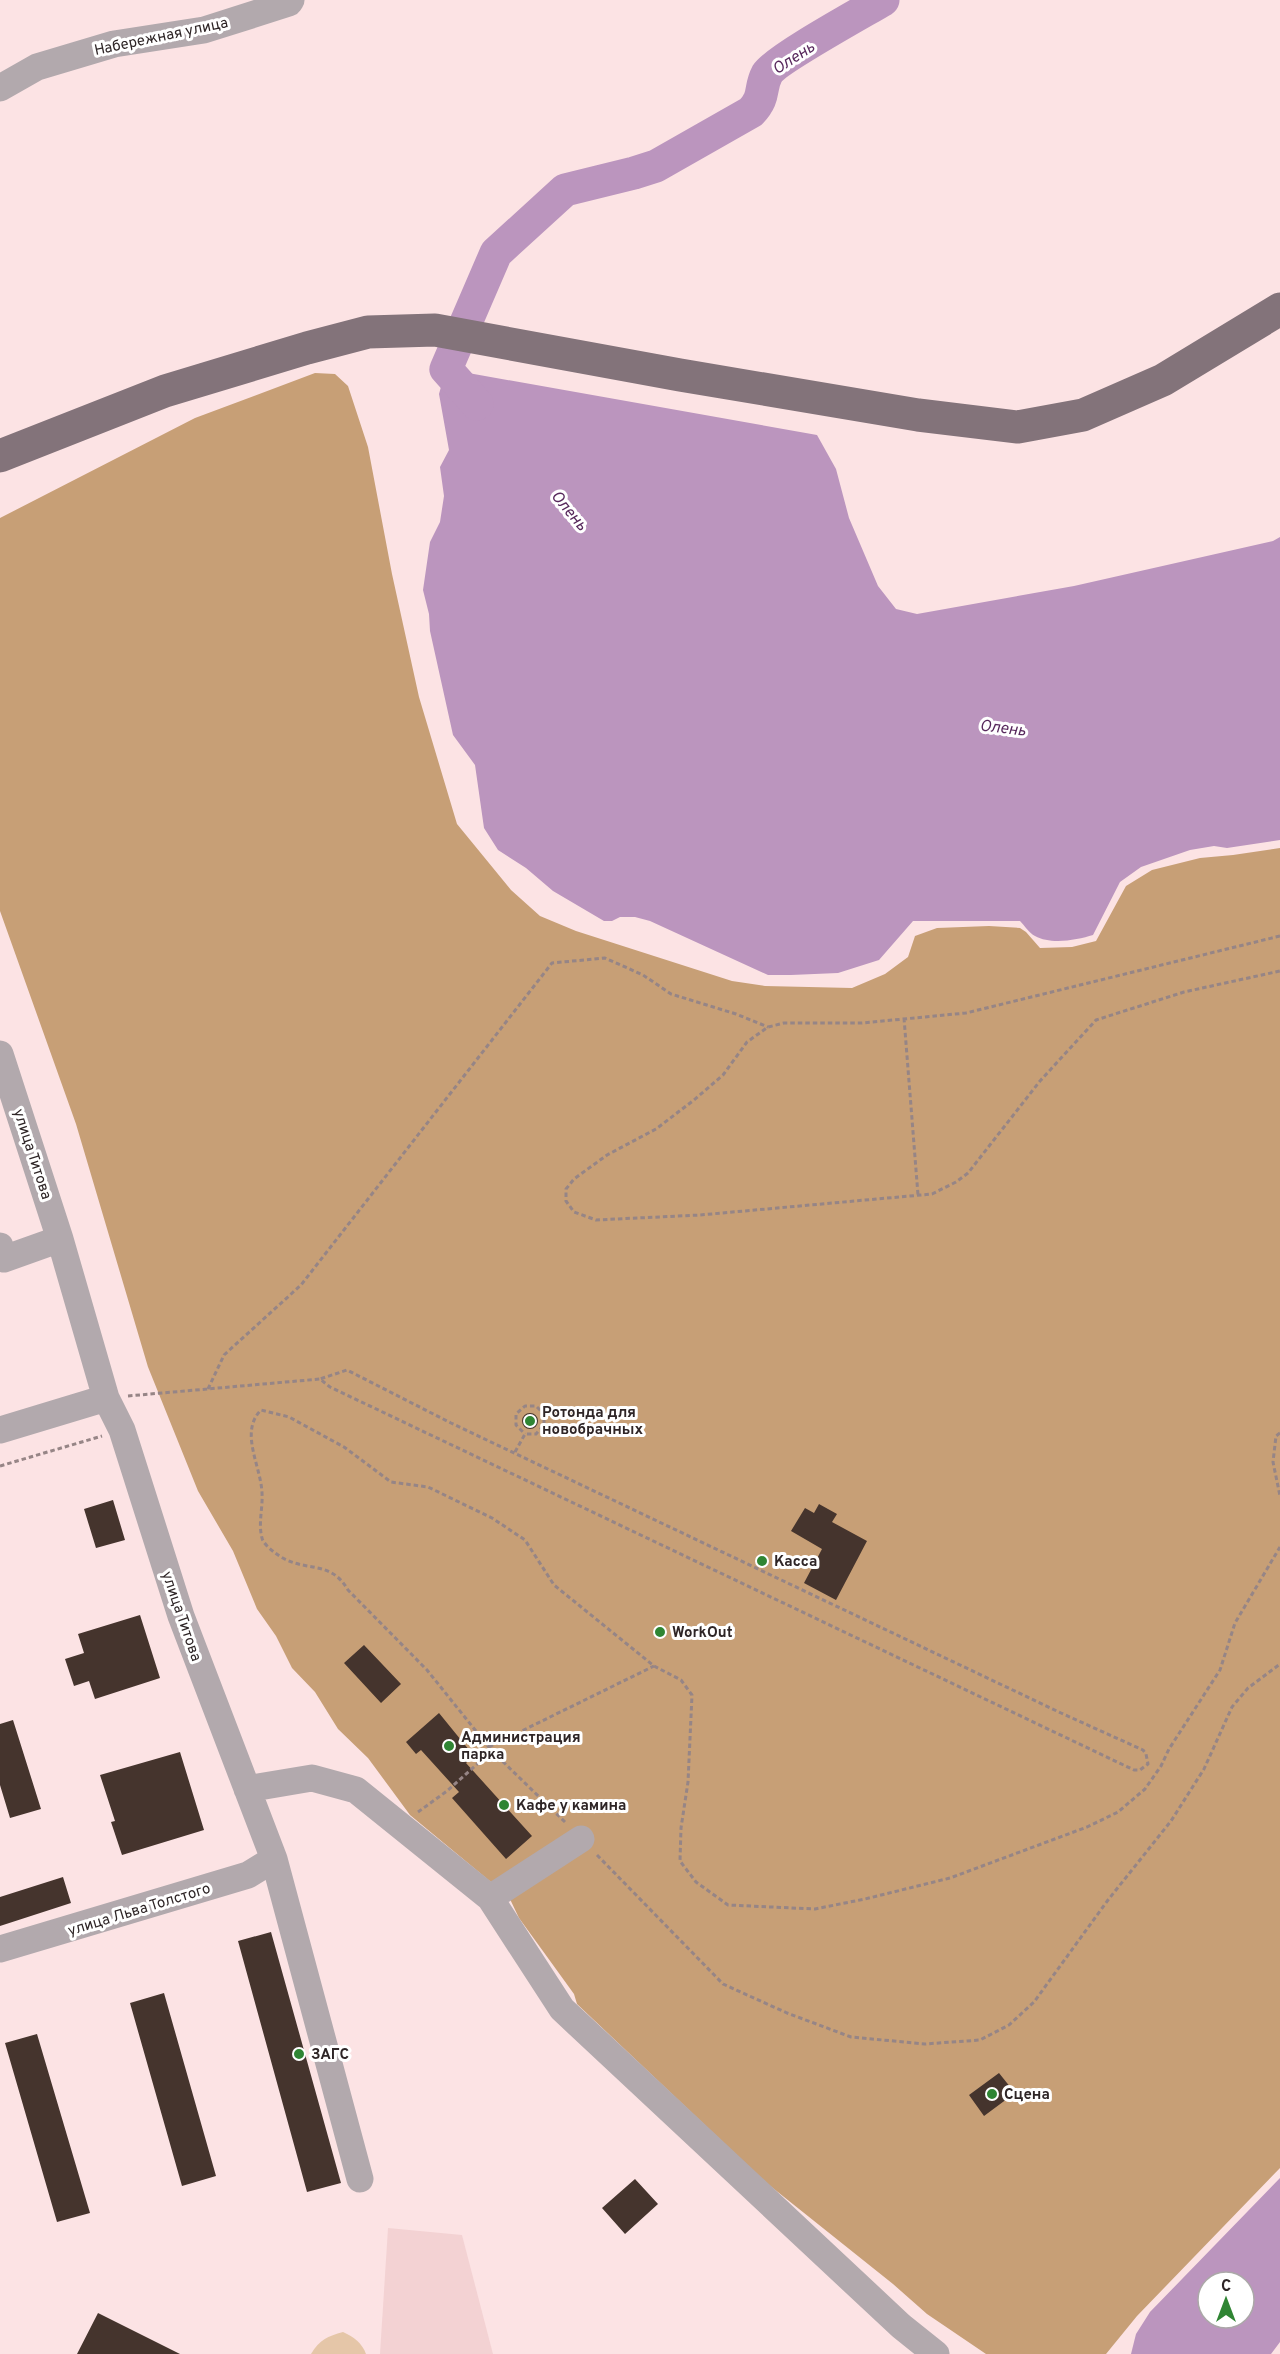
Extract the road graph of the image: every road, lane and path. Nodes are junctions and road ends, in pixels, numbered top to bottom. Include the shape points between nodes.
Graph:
1 (291, 0) edge
2 (0, 88) edge
3 (1280, 309) edge
4 (0, 456) edge
5 (1280, 936) edge
6 (1280, 971) edge
7 (904, 1018) junction
8 (768, 1027) junction
9 (0, 1054) edge
10 (6, 1093) edge
11 (918, 1195) junction
12 (60, 1239) junction
13 (0, 1246) edge
14 (320, 1380) junction
15 (208, 1389) junction
16 (106, 1398) junction
17 (0, 1430) edge
18 (122, 1430) junction
19 (1280, 1432) edge
20 (525, 1434) junction
21 (515, 1452) junction
22 (0, 1466) edge
23 (1280, 1496) edge
24 (1280, 1547) edge
25 (1280, 1664) edge
26 (654, 1666) junction
27 (489, 1746) junction
28 (492, 1751) junction
29 (247, 1789) junction
30 (400, 1825) junction
31 (582, 1839) junction
32 (274, 1859) junction
33 (490, 1898) junction
34 (0, 1949) edge
35 (360, 2179) dead end
36 (936, 2354) edge

1 - 2 street, Набережная улица via 204,30 103,47 37,67
3 - 4 main road via 1163,380 1083,415 1018,427 918,415 435,330 368,332 306,348 165,391
5 - 7 path via 966,1013
6 - 11 path via 1184,992 1096,1020 1040,1081 968,1173 932,1194
7 - 8 path
7 - 11 path
8 - 11 path via 747,1042 723,1075 694,1100 656,1129 607,1155 574,1179 566,1189 566,1201 574,1212 596,1220 688,1216
8 - 15 path via 671,994 643,975 605,958 552,963 301,1285 224,1355
9 - 10 street, улица Титова
10 - 12 street, улица Титова
12 - 13 street via 4,1259
12 - 16 street, улица Титова
14 - 15 path
14 - 21 path via 347,1370
14 - 21 path via 587,1512 1134,1770 1148,1764 1143,1750
15 - 16 path
16 - 17 street
16 - 18 street, улица Титова
18 - 22 path
18 - 29 street, улица Титова via 181,1616
19 - 23 path via 1276,1436 1274,1462
20 - 20 path via 536,1434 544,1425 544,1414 536,1406 525,1406 516,1414 516,1425
20 - 21 path
24 - 26 path via 1235,1623 1220,1670 1145,1789 1118,1812 950,1878 815,1909 728,1905 696,1882 680,1861 692,1695 681,1680
25 - 31 path via 1248,1688 1232,1707 1204,1769 1172,1821 1034,2002 1009,2025 980,2040 925,2044 851,2037 723,1984
26 - 27 path
26 - 27 path via 554,1585 517,1534 428,1487 392,1482 344,1447 289,1417 261,1410 252,1418 251,1438 262,1492 262,1540 291,1562 332,1571 342,1580 427,1670
27 - 28 path
28 - 30 path
28 - 31 path
29 - 30 street via 312,1778 356,1790
29 - 32 street, улица Титова
30 - 33 street
31 - 33 street
32 - 34 street, улица Льва Толстого via 248,1875
32 - 35 street, улица Титова
33 - 36 street via 562,2009 901,2326

